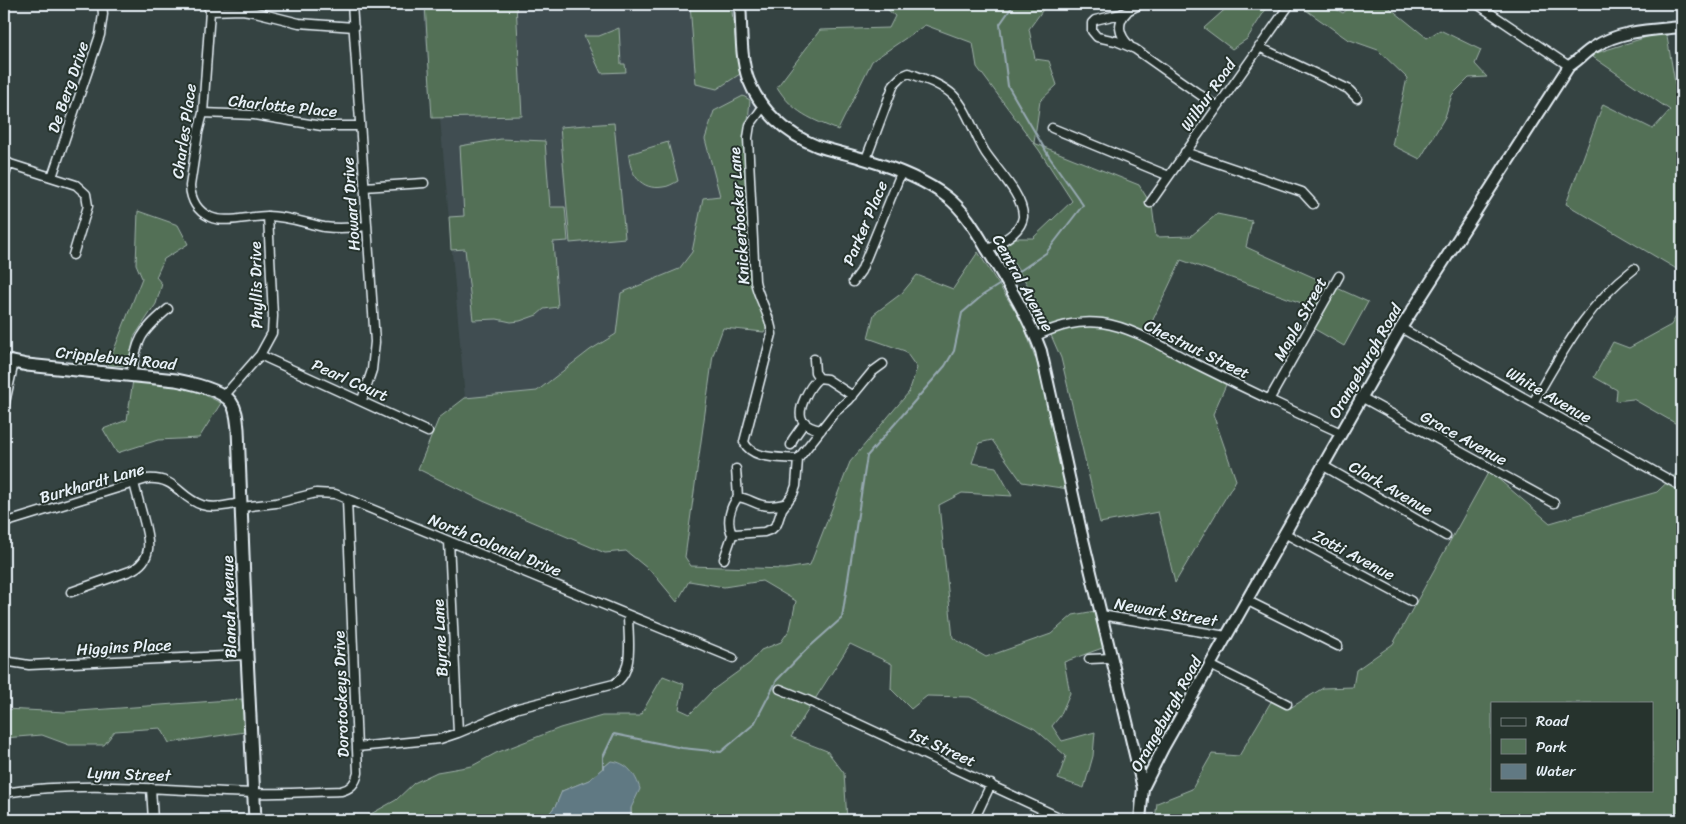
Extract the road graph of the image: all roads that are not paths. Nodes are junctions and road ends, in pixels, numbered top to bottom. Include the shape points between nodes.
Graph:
1 (102, 4) edge
2 (352, 4) edge
3 (740, 4) edge
4 (1141, 4) edge
5 (1290, 4) edge
6 (1477, 4) edge
7 (208, 7) edge
8 (1129, 11) junction
9 (354, 27) junction
10 (1682, 27) edge
11 (1259, 47) junction
12 (1135, 49) junction
13 (1569, 66) junction
14 (1357, 98) dead end
15 (764, 106) junction
16 (1216, 106) junction
17 (203, 113) junction
18 (360, 126) junction
19 (1052, 128) dead end
20 (1185, 152) junction
21 (866, 159) junction
22 (6, 163) edge
23 (901, 173) junction
24 (1169, 176) junction
25 (52, 177) junction
26 (4, 178) edge
27 (424, 183) dead end
28 (364, 187) junction
29 (1150, 203) dead end
30 (1313, 204) dead end
31 (268, 216) junction
32 (366, 226) junction
33 (988, 250) junction
34 (73, 255) dead end
35 (1634, 269) dead end
36 (1339, 276) dead end
37 (853, 282) dead end
38 (168, 309) dead end
39 (1400, 328) junction
40 (1036, 336) junction
41 (260, 355) junction
42 (814, 358) dead end
43 (9, 361) edge
44 (883, 364) dead end
45 (131, 375) junction
46 (819, 378) junction
47 (224, 396) junction
48 (853, 396) junction
49 (1361, 397) junction
50 (362, 400) junction
51 (1270, 400) junction
52 (1534, 402) junction
53 (4, 407) edge
54 (805, 422) junction
55 (821, 430) junction
56 (428, 432) dead end
57 (1340, 433) junction
58 (791, 445) dead end
59 (798, 459) junction
60 (1322, 465) junction
61 (736, 469) dead end
62 (134, 483) junction
63 (1682, 487) edge
64 (738, 497) junction
65 (347, 500) junction
66 (787, 502) junction
67 (1554, 503) dead end
68 (241, 505) junction
69 (4, 523) edge
70 (733, 533) junction
71 (1284, 533) junction
72 (1446, 536) dead end
73 (449, 541) junction
74 (724, 559) dead end
75 (71, 592) dead end
76 (1246, 600) junction
77 (1411, 601) dead end
78 (628, 615) junction
79 (1101, 615) junction
80 (1226, 636) junction
81 (1338, 646) dead end
82 (247, 655) junction
83 (733, 658) dead end
84 (1112, 658) junction
85 (1089, 660) dead end
86 (4, 661) edge
87 (1210, 665) junction
88 (780, 689) dead end
89 (1287, 704) dead end
90 (458, 734) junction
91 (357, 747) junction
92 (990, 784) junction
93 (151, 788) junction
94 (1143, 788) junction
95 (4, 793) edge
96 (255, 793) junction
97 (153, 820) edge
98 (255, 820) edge
99 (974, 820) edge
100 (1065, 820) edge
101 (1140, 820) edge

1 - 25 street, De Berg Drive via 100,35
2 - 9 street, Howard Drive
3 - 15 street, Central Avenue via 748,78
4 - 8 street
5 - 11 street, Wilbur Road
6 - 13 street
7 - 9 street via 255,12 299,23
7 - 17 street, Charles Place
8 - 12 street via 1119,27 1123,38
8 - 12 street via 1098,18 1091,28 1098,36
9 - 18 street, Howard Drive
10 - 13 street, Orangeburgh Road via 1618,36 1594,47
11 - 14 street via 1348,88
11 - 16 street, Wilbur Road
12 - 16 street
13 - 39 street, Orangeburgh Road
15 - 21 street, Central Avenue via 782,126 806,141
15 - 59 street, Knickerbocker Lane via 750,125 748,138 755,281 772,334 744,442 754,453
16 - 20 street, Wilbur Road
17 - 18 street, Charlotte Place via 254,115 322,126
17 - 31 street, Charles Place via 190,186 197,207 209,216 223,220
18 - 28 street, Howard Drive
19 - 24 street
20 - 24 street, Wilbur Road
20 - 30 street via 1302,192
21 - 23 street, Central Avenue
21 - 33 street via 896,81 909,73 943,87 958,101 985,152 1022,208 1023,218 1017,231
22 - 25 street
22 - 26 street
23 - 33 street, Central Avenue via 948,197 970,221
23 - 37 street, Parker Place via 861,271
24 - 29 street, Wilbur Road
25 - 34 street via 76,185 88,200
27 - 28 street
28 - 32 street, Howard Drive
31 - 32 street, Charles Place via 338,228
31 - 41 street, Phyllis Drive via 273,316 272,333
32 - 50 street, Howard Drive via 375,342 372,370
33 - 40 street, Central Avenue
35 - 52 street via 1614,284 1593,307 1575,331
36 - 51 street, Maple Street
38 - 45 street via 142,333 136,346
39 - 49 street, Orangeburgh Road
39 - 52 street, White Avenue
40 - 51 street, Chestnut Street via 1078,322 1113,325 1140,335
40 - 79 street, Central Avenue
41 - 47 street, Phyllis Drive
41 - 50 street, Pearl Court
42 - 46 street
43 - 45 main road, Cripplebush Road
43 - 53 street
44 - 48 street via 872,372
45 - 47 main road, Cripplebush Road via 188,382
46 - 48 street via 827,379
46 - 54 street via 812,384 803,403 801,415
47 - 68 main road, Blanch Avenue via 231,402 237,417
48 - 55 street
49 - 57 street, Orangeburgh Road
49 - 67 street, Grace Avenue
50 - 56 street, Pearl Court
51 - 57 street, Chestnut Street
52 - 63 street, White Avenue
54 - 55 street
54 - 58 street
55 - 59 street
57 - 60 street, Orangeburgh Road
59 - 66 street via 796,486
60 - 71 street, Orangeburgh Road
60 - 72 street, Clark Avenue
61 - 64 street
62 - 68 street, Burkhardt Lane via 147,479 162,480 202,505
62 - 69 street, Burkhardt Lane
62 - 75 street via 148,538 144,561 130,571
64 - 66 street via 762,505
64 - 70 street via 728,524
65 - 68 street, North Colonial Drive via 335,494 316,493 276,503
65 - 73 street, North Colonial Drive
65 - 91 street, Dorotockeys Drive
66 - 70 street via 772,529
68 - 82 main road, Blanch Avenue
70 - 74 street
71 - 76 street, Orangeburgh Road
71 - 77 street, Zotti Avenue
73 - 78 street, North Colonial Drive
73 - 90 street, Byrne Lane
76 - 80 street, Orangeburgh Road
76 - 81 street
78 - 83 street, North Colonial Drive
78 - 90 street via 628,664 620,680 518,708
79 - 80 street, Newark Street
79 - 84 street, Central Avenue
80 - 87 street, Orangeburgh Road
82 - 86 street, Higgins Place via 29,665
82 - 96 main road, Blanch Avenue
84 - 85 street
84 - 94 street, Central Avenue
87 - 89 street
87 - 94 street, Orangeburgh Road
88 - 92 street, 1st Street
90 - 91 street via 440,739
91 - 96 street, Dorotockeys Drive via 357,778 346,790
92 - 99 street
92 - 100 street, 1st Street
93 - 95 street, Lynn Street via 97,786
93 - 96 street, Lynn Street
93 - 97 street
94 - 101 street
96 - 98 main road, Blanch Avenue

